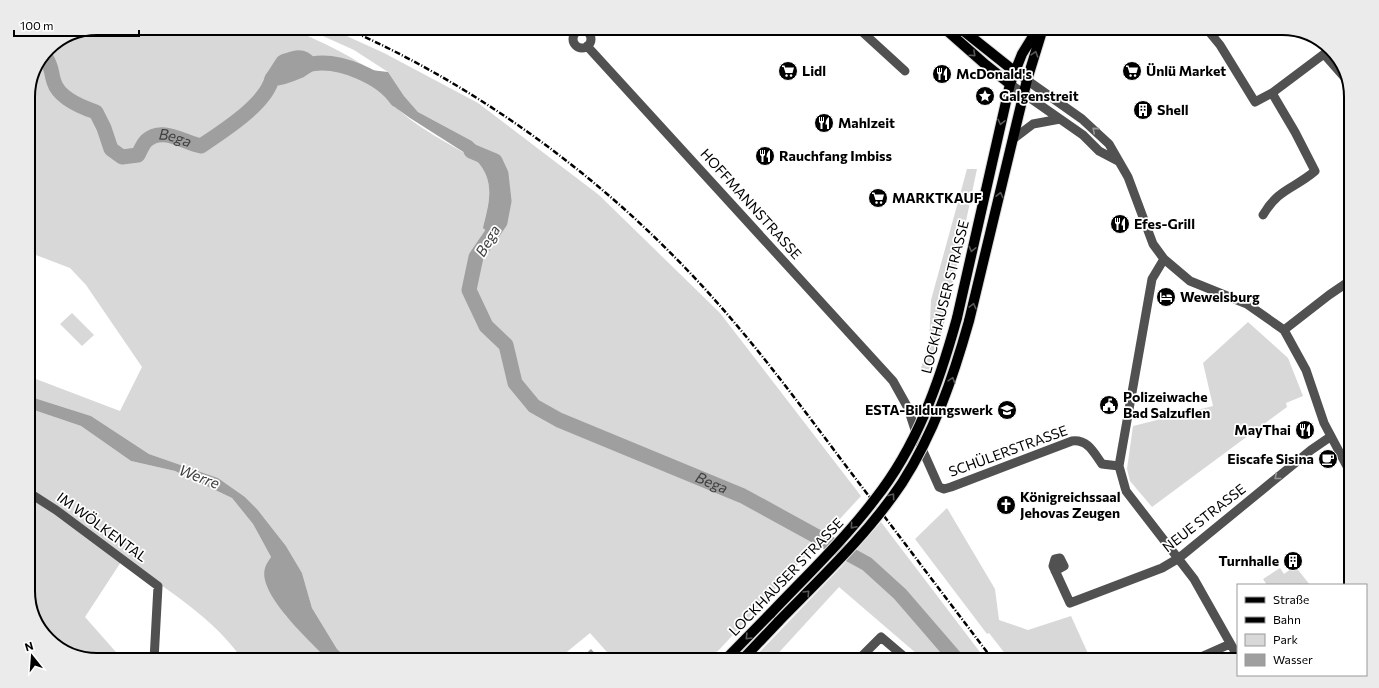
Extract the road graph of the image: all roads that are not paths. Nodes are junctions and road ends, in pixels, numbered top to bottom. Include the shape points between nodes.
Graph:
1 (573, 35) edge
2 (592, 35) edge
3 (865, 35) edge
4 (952, 35) edge
5 (969, 35) edge
6 (1033, 35) edge
7 (1041, 35) edge
8 (1212, 35) edge
9 (588, 46) junction
10 (1325, 52) edge
11 (905, 71) dead end
12 (1014, 71) junction
13 (1027, 80) junction
14 (1010, 84) junction
15 (1272, 92) junction
16 (1023, 94) junction
17 (1060, 120) junction
18 (1013, 139) junction
19 (1118, 161) junction
20 (1263, 215) dead end
21 (1164, 259) junction
22 (1344, 284) edge
23 (1284, 330) junction
24 (893, 381) joint
25 (1330, 437) junction
26 (1344, 456) edge
27 (1119, 466) junction
28 (35, 496) edge
29 (1180, 558) junction
30 (1055, 572) dead end
31 (1230, 644) junction
32 (154, 653) edge
33 (732, 653) edge
34 (749, 653) edge
35 (865, 653) edge
36 (900, 653) edge
37 (1210, 653) edge
38 (1236, 653) edge

1 - 9 street via 576,46
2 - 9 street
3 - 11 street
4 -> 14 main road
5 - 12 main road
6 - 12 main road, LOCKHAUSER STRASSE
13 -> 7 main road, LOCKHAUSER STRASSE
8 - 15 street via 1255,102
9 - 24 street, HOFFMANNSTRASSE
10 - 15 street
12 - 13 street
12 - 14 main road, LOCKHAUSER STRASSE
13 - 16 main road, LOCKHAUSER STRASSE
19 -> 13 street via 1110,144 1098,133
14 - 16 street
14 -> 33 main road, LOCKHAUSER STRASSE, bridge via 957,318 944,367 930,404 913,438 876,498 854,525
15 - 20 street via 1315,171 1289,187 1270,203
16 - 17 street
16 - 18 main road, LOCKHAUSER STRASSE
17 - 18 street via 1033,124
17 - 19 street via 1099,151
34 -> 18 main road, LOCKHAUSER STRASSE, bridge via 857,540 902,483 920,451 949,388 969,321
19 - 21 street via 1130,182 1153,244
21 - 23 street via 1190,281 1247,304
21 - 27 street via 1152,280
22 - 23 street
23 - 25 street via 1306,370
24 - 27 street, SCHÜLERSTRASSE via 908,408 914,429 939,487 944,488 980,477 1080,440 1087,444 1102,464
25 - 26 street
25 -> 29 street, NEUE STRASSE
27 - 29 street via 1126,491
28 - 32 street, IM WÖLKENTAL via 158,586
29 - 30 street, NEUE STRASSE via 1162,568 1070,603
29 - 31 street via 1194,578
31 - 37 street
31 - 38 street
35 - 36 street via 881,637

